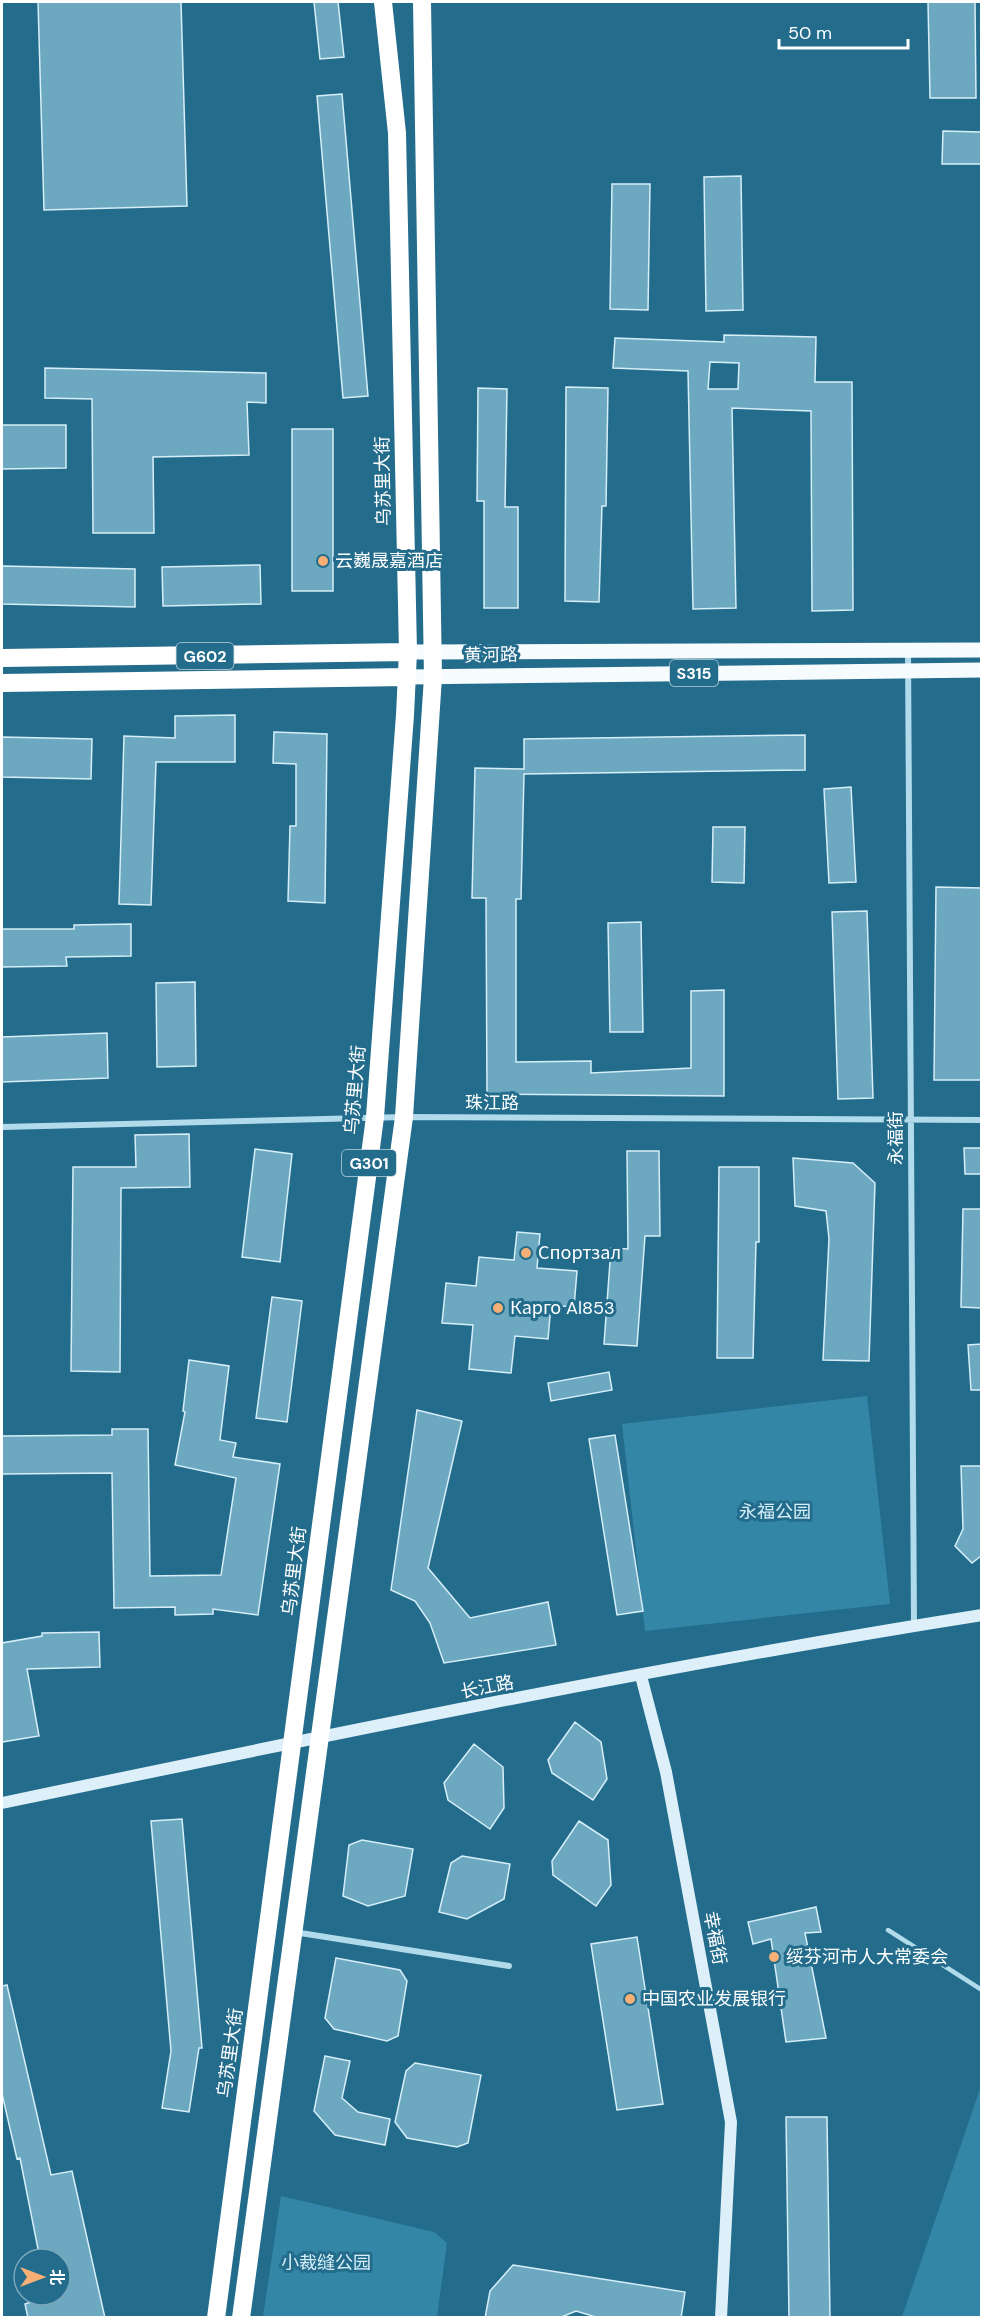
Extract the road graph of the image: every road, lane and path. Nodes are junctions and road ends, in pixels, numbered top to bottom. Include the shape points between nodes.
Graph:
1 (383, 2) edge
2 (422, 2) edge
3 (981, 650) edge
4 (908, 651) junction
5 (408, 652) junction
6 (433, 652) junction
7 (2, 658) edge
8 (909, 670) junction
9 (981, 670) edge
10 (407, 677) junction
11 (433, 677) junction
12 (2, 682) edge
13 (375, 1117) junction
14 (404, 1117) junction
15 (981, 1120) edge
16 (911, 1121) junction
17 (2, 1126) edge
18 (981, 1615) edge
19 (914, 1625) junction
20 (641, 1676) junction
21 (320, 1738) junction
22 (292, 1742) junction
23 (2, 1803) edge
24 (888, 1930) dead end
25 (294, 1932) junction
26 (509, 1966) dead end
27 (981, 1990) edge
28 (216, 2318) edge
29 (242, 2318) edge
30 (721, 2318) edge

1 - 5 highway, 乌苏里大街 / G301 via 397,134
2 - 6 highway, G301
3 - 4 main road, 黄河路 / S315
4 - 6 main road, 黄河路 / S315
4 - 8 street, 永福街
5 - 6 main road, 黄河路 / S315
5 - 7 highway, 黄河路 / G602
5 - 10 highway, 乌苏里大街 / G301
6 - 11 highway, G301
8 - 9 main road, 黄河路 / S315
8 - 11 main road, 黄河路 / S315
8 - 16 street, 永福街
10 - 11 main road, 黄河路 / S315
10 - 12 highway, 黄河路 / G602
10 - 13 highway, 乌苏里大街 / G301
11 - 14 highway, G301
13 - 14 street, 珠江路
13 - 17 street, 珠江路
13 - 22 highway, 乌苏里大街 / G301
14 - 16 street, 珠江路
14 - 21 highway, G301
15 - 16 street, 珠江路
16 - 19 street, 永福街
18 - 19 street, 长江路
19 - 20 street, 长江路
20 - 21 street, 长江路
20 - 30 street, 幸福街 via 666,1773 731,2122
21 - 22 street, 长江路
21 - 25 highway, G301
22 - 23 street, 长江路
22 - 28 highway, 乌苏里大街 / G301
24 - 27 lane
25 - 26 street
25 - 29 highway, G301

